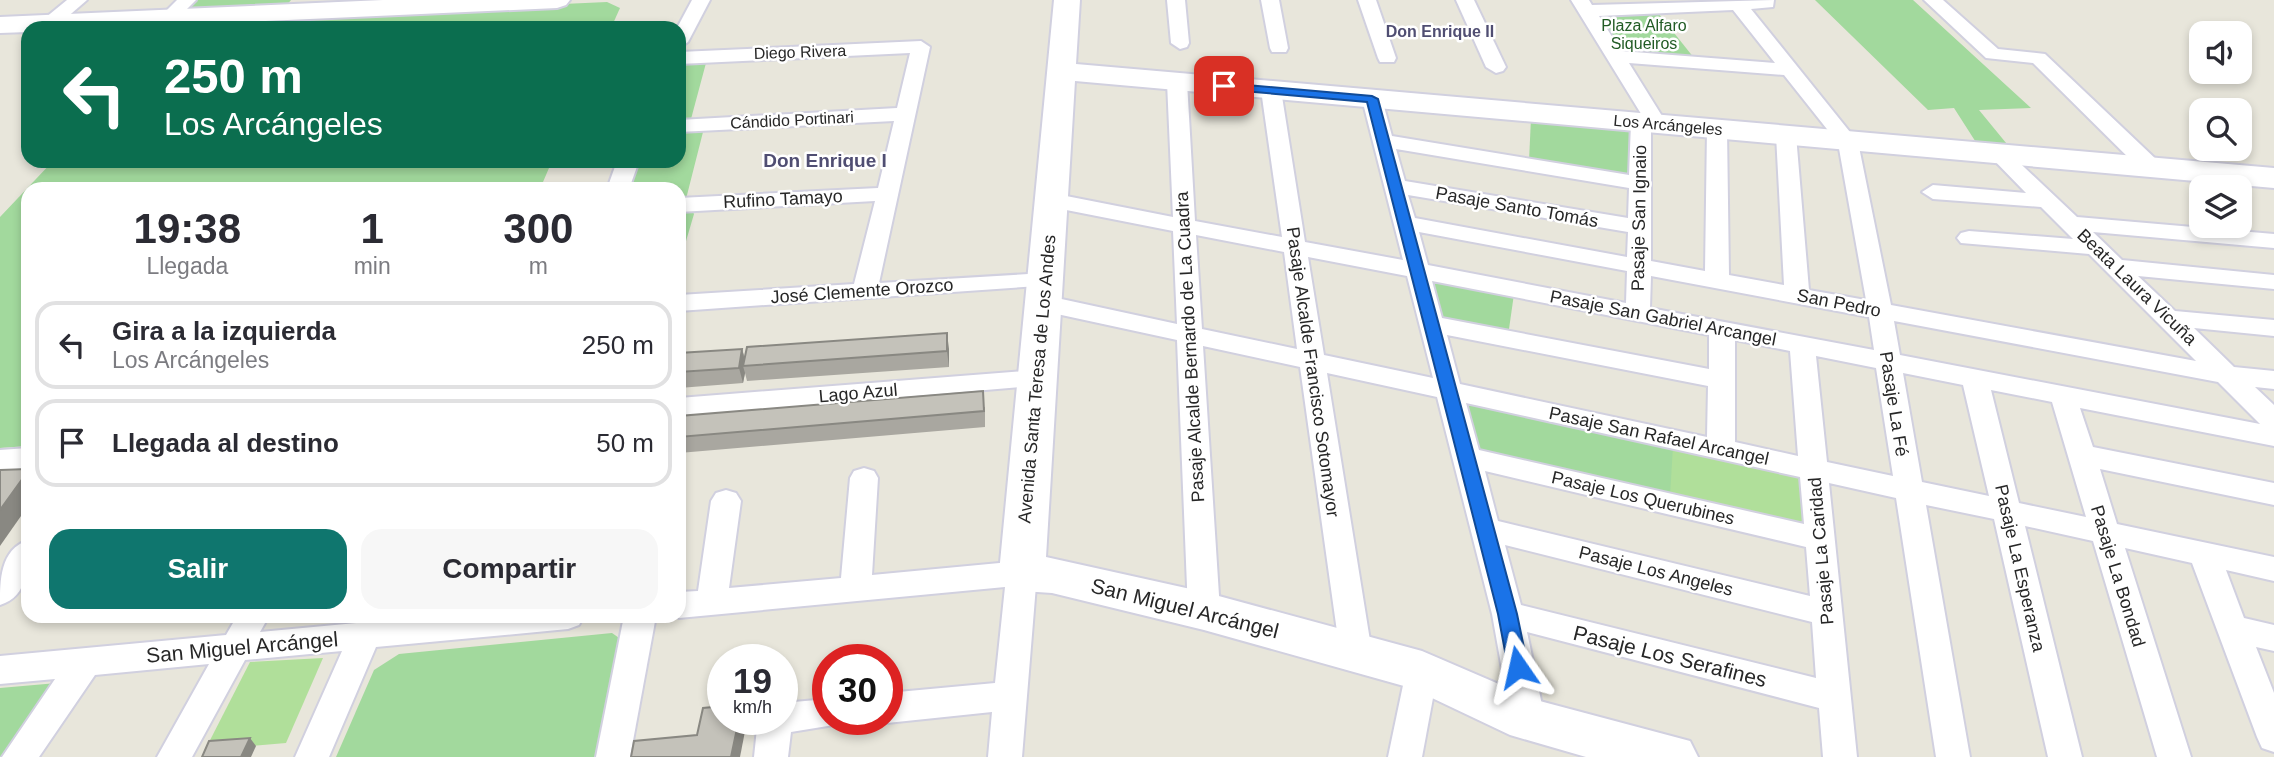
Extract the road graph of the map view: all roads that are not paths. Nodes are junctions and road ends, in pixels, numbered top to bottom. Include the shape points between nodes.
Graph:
1 (78, 0) edge
2 (557, 0) edge
3 (701, 0) edge
4 (1067, 0) edge
5 (1176, 0) edge
6 (1270, 0) edge
7 (1367, 0) edge
8 (1465, 0) edge
9 (1933, 0) edge
10 (504, 1) edge
11 (1767, 3) dead end
12 (395, 4) edge
13 (1583, 5) edge
14 (1738, 5) junction
15 (286, 6) edge
16 (178, 9) edge
17 (52, 21) edge
18 (61, 21) edge
19 (21, 24) edge
20 (0, 25) edge
21 (686, 29) edge
22 (1180, 43) dead end
23 (921, 47) joint
24 (1279, 48) dead end
25 (1612, 56) junction
26 (686, 58) edge
27 (1387, 58) dead end
28 (1496, 66) dead end
29 (1793, 70) junction
30 (1062, 71) junction
31 (1177, 82) junction
32 (1272, 90) junction
33 (1372, 99) junction
34 (905, 114) junction
35 (1649, 123) junction
36 (686, 126) edge
37 (1717, 130) junction
38 (1786, 135) junction
39 (1383, 141) junction
40 (1848, 142) junction
41 (1999, 154) junction
42 (2152, 168) junction
43 (2274, 178) edge
44 (1640, 183) junction
45 (1395, 186) junction
46 (1933, 191) dead end
47 (886, 194) junction
48 (1051, 200) junction
49 (2048, 201) junction
50 (686, 205) edge
51 (2070, 222) junction
52 (1405, 223) junction
53 (1184, 226) junction
54 (1639, 228) junction
55 (1969, 238) dead end
56 (2274, 242) edge
57 (1295, 248) junction
58 (2096, 248) junction
59 (1638, 266) junction
60 (2115, 266) junction
61 (1417, 271) junction
62 (1717, 280) junction
63 (2274, 282) edge
64 (865, 291) junction
65 (1044, 291) junction
66 (1797, 295) junction
67 (686, 303) edge
68 (1880, 311) junction
69 (1638, 313) junction
70 (2168, 318) junction
71 (1431, 324) junction
72 (2274, 328) edge
73 (1722, 330) junction
74 (1188, 334) junction
75 (1802, 345) junction
76 (1311, 361) junction
77 (1888, 362) junction
78 (2227, 375) junction
79 (1975, 378) junction
80 (1037, 379) junction
81 (1722, 380) junction
82 (2274, 380) edge
83 (1447, 390) junction
84 (2063, 395) junction
85 (686, 406) edge
86 (2274, 421) edge
87 (2274, 436) edge
88 (1721, 450) junction
89 (2081, 454) junction
90 (1466, 457) junction
91 (21, 458) edge
92 (0, 460) edge
93 (1814, 470) junction
94 (864, 478) dead end
95 (1907, 490) junction
96 (2274, 494) edge
97 (726, 501) dead end
98 (2006, 511) junction
99 (1485, 529) junction
100 (2104, 533) junction
101 (1820, 539) junction
102 (2204, 554) junction
103 (21, 562) edge
104 (2274, 569) edge
105 (1022, 573) junction
106 (855, 589) junction
107 (0, 593) edge
108 (712, 602) junction
109 (686, 604) edge
110 (1204, 611) junction
111 (1826, 613) junction
112 (1508, 614) junction
113 (249, 623) edge
114 (421, 623) edge
115 (639, 623) edge
116 (401, 624) edge
117 (2232, 628) junction
118 (365, 635) junction
119 (2274, 638) edge
120 (236, 648) junction
121 (1356, 653) junction
122 (85, 662) junction
123 (0, 670) edge
124 (1422, 671) junction
125 (1010, 696) junction
126 (1833, 697) junction
127 (903, 706) edge
128 (1528, 720) junction
129 (2272, 724) edge
130 (773, 735) edge
131 (19, 757) edge
132 (174, 757) edge
133 (312, 757) edge
134 (613, 757) edge
135 (771, 757) edge
136 (1005, 757) edge
137 (1405, 757) edge
138 (1672, 757) edge
139 (1840, 757) edge
140 (1953, 757) edge
141 (2065, 757) edge
142 (2174, 757) edge

1 - 17 street
2 - 10 street
3 - 21 street
4 - 30 street, Avenida Santa Teresa de Los Andes
5 - 22 street
6 - 24 street
7 - 27 street
8 - 28 street
9 - 42 street via 1993,54 2038,58
10 - 12 street
11 - 14 street
12 - 15 street
13 - 14 street
13 - 25 street
14 - 29 street, Pasaje La Fé
15 - 16 street
16 - 18 street
19 - 20 street
23 - 26 street, Diego Rivera
23 - 34 street
25 - 29 street
25 - 35 street
29 - 40 street, Pasaje La Fé
30 - 31 street, Los Arcángeles
30 - 48 street, Avenida Santa Teresa de Los Andes
31 - 32 street, Los Arcángeles
31 - 53 street, Pasaje Alcalde Bernardo de La Cuadra
32 - 33 street, Los Arcángeles
32 - 57 street, Pasaje Alcalde Francisco Sotomayor
33 - 35 street, Los Arcángeles
33 - 39 street
34 - 36 street, Cándido Portinari
34 - 47 street
35 - 37 street, Los Arcángeles
35 - 44 street, Pasaje San Ignaio
37 - 38 street, Los Arcángeles
37 - 62 street
38 - 40 street, Los Arcángeles
38 - 66 street
39 - 44 street
39 - 45 street
40 - 41 street, Los Arcángeles
40 - 68 street, Pasaje La Fé
41 - 42 street, Los Arcángeles
41 - 49 street, Beata Laura Vicuña
42 - 43 street, Los Arcángeles
44 - 54 street, Pasaje San Ignaio
45 - 52 street
45 - 54 street, Pasaje Santo Tomás
46 - 49 street
47 - 50 street, Rufino Tamayo
47 - 64 street
48 - 53 street, Pasaje San Gabriel Arcangel
48 - 65 street, Avenida Santa Teresa de Los Andes
49 - 51 street, Beata Laura Vicuña
51 - 56 street
51 - 58 street, Beata Laura Vicuña
52 - 59 street, San Pedro
52 - 61 street
53 - 57 street, Pasaje San Gabriel Arcangel
53 - 74 street, Pasaje Alcalde Bernardo de La Cuadra
54 - 59 street, Pasaje San Ignaio
55 - 58 street
57 - 61 street, Pasaje San Gabriel Arcangel
57 - 76 street, Pasaje Alcalde Francisco Sotomayor
58 - 60 street, Beata Laura Vicuña
59 - 62 street, San Pedro
59 - 69 street, Pasaje San Ignaio
60 - 63 street
60 - 70 street, Beata Laura Vicuña
61 - 69 street, Pasaje San Gabriel Arcangel
61 - 71 street
62 - 66 street, San Pedro
64 - 65 street, José Clemente Orozco
64 - 67 street, José Clemente Orozco
65 - 74 street, Pasaje San Rafael Arcangel
65 - 80 street, Avenida Santa Teresa de Los Andes
66 - 68 street, San Pedro
68 - 77 street, Pasaje La Fé
68 - 78 street, San Pedro
69 - 73 street, Pasaje San Gabriel Arcangel
70 - 72 street
70 - 78 street, Beata Laura Vicuña
71 - 81 street
71 - 83 street
73 - 75 street, Pasaje San Gabriel Arcangel
73 - 81 street
74 - 76 street, Pasaje San Rafael Arcangel
74 - 110 street, Pasaje Alcalde Bernardo de La Cuadra
75 - 77 street, Pasaje San Gabriel Arcangel
75 - 93 street, Pasaje La Caridad
76 - 83 street, Pasaje San Rafael Arcangel
76 - 121 street, Pasaje Alcalde Francisco Sotomayor
77 - 79 street, Pasaje San Gabriel Arcangel
77 - 95 street, Pasaje La Fé
78 - 82 street, San Pedro
78 - 86 street, Beata Laura Vicuña
79 - 84 street, Pasaje San Gabriel Arcangel
79 - 98 street, Pasaje La Esperanza
80 - 85 street, Lago Azul
80 - 105 street, Avenida Santa Teresa de Los Andes
81 - 88 street
83 - 88 street, Pasaje San Rafael Arcangel
83 - 90 street
84 - 87 street, Pasaje San Gabriel Arcangel
84 - 89 street, Pasaje La Bondad
88 - 93 street, Pasaje San Rafael Arcangel
89 - 96 street
89 - 100 street, Pasaje La Bondad
90 - 99 street
90 - 101 street, Pasaje Los Querubines
91 - 92 street
93 - 95 street, Pasaje San Rafael Arcangel
93 - 101 street, Pasaje La Caridad
94 - 106 street
95 - 98 street, Pasaje San Rafael Arcangel
95 - 140 street, Pasaje La Fé
97 - 108 street
98 - 100 street, Pasaje San Rafael Arcangel
98 - 141 street, Pasaje La Esperanza
99 - 111 street, Pasaje Los Angeles
99 - 112 street
100 - 102 street, Pasaje San Rafael Arcangel
100 - 142 street, Pasaje La Bondad
101 - 111 street, Pasaje La Caridad
102 - 104 street, Pasaje San Rafael Arcangel
102 - 117 street
103 - 107 street
105 - 106 street, San Miguel Arcángel
105 - 110 street, San Miguel Arcángel via 1052,575
105 - 125 street, Avenida Santa Teresa de Los Andes
106 - 108 street, San Miguel Arcángel
108 - 109 street, San Miguel Arcángel
110 - 121 street, San Miguel Arcángel
111 - 126 street, Pasaje La Caridad
112 - 126 street, Pasaje Los Serafines
112 - 128 street
113 - 120 street
114 - 116 street, San Miguel Arcángel
115 - 134 street
116 - 118 street, San Miguel Arcángel
117 - 119 street
117 - 129 street
118 - 120 street, San Miguel Arcángel
118 - 133 street
120 - 122 street, San Miguel Arcángel
120 - 132 street
121 - 124 street, San Miguel Arcángel
122 - 123 street, San Miguel Arcángel
122 - 131 street
124 - 128 street, San Miguel Arcángel
124 - 137 street
125 - 127 street
125 - 136 street, Avenida Santa Teresa de Los Andes
126 - 139 street, Pasaje La Caridad
128 - 138 street, San Miguel Arcángel
130 - 135 street

